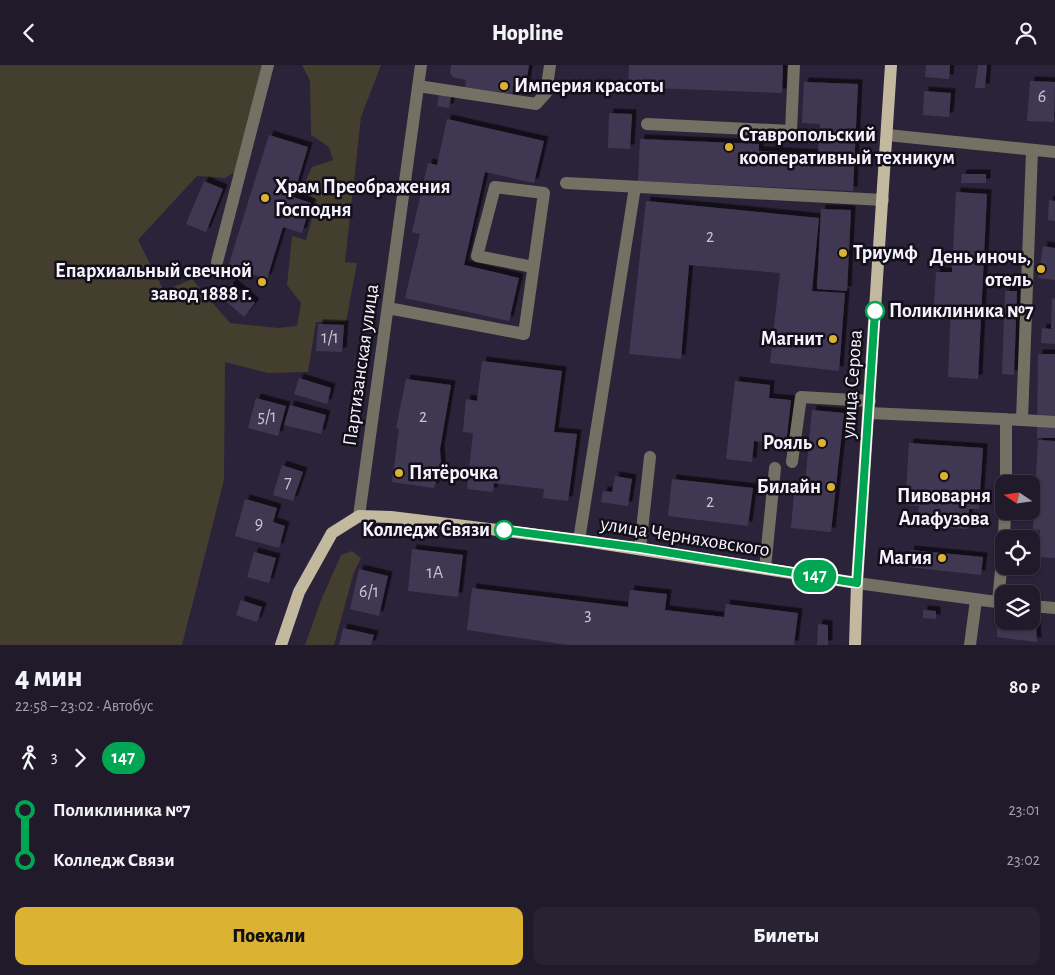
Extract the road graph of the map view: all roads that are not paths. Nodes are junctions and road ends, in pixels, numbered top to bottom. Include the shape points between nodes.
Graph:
1 (268, 65) edge
2 (421, 65) edge
3 (550, 65) edge
4 (794, 65) edge
5 (891, 65) edge
6 (418, 86) junction
7 (648, 124) dead end
8 (887, 135) junction
9 (1032, 151) junction
10 (1055, 152) edge
11 (566, 183) dead end
12 (635, 187) junction
13 (883, 200) junction
14 (216, 262) dead end
15 (533, 267) junction
16 (388, 307) junction
17 (869, 407) junction
18 (1006, 419) junction
19 (1022, 420) junction
20 (1055, 422) edge
21 (650, 457) dead end
22 (792, 462) dead end
23 (775, 468) dead end
24 (1006, 475) edge
25 (359, 515) junction
26 (579, 539) junction
27 (640, 548) junction
28 (766, 568) junction
29 (857, 583) junction
30 (976, 600) junction
31 (995, 602) edge
32 (1040, 608) edge
33 (1055, 612) edge
34 (281, 645) edge
35 (855, 645) edge
36 (970, 645) edge

1 - 14 street
2 - 6 street, Партизанская улица
3 - 6 street via 546,93 536,104
4 - 7 street via 791,131
5 - 8 main road, улица Серова
6 - 16 street, Партизанская улица
8 - 9 street
8 - 13 main road, улица Серова
9 - 10 street
9 - 19 street
11 - 12 street
12 - 13 street
12 - 26 street
13 - 17 main road, улица Серова
15 - 15 street via 544,193 495,187 477,256
15 - 16 street via 524,334
16 - 25 street, Партизанская улица
17 - 18 street
17 - 22 street via 801,397
17 - 29 main road, улица Серова
18 - 19 street
18 - 24 street
19 - 20 street
21 - 27 street
23 - 28 street
25 - 26 main road, улица Черняховского
25 - 34 main road via 332,533 299,592
26 - 27 main road, улица Черняховского
27 - 28 main road, улица Черняховского
28 - 29 main road, улица Черняховского
29 - 30 street, улица Черняховского
29 - 35 main road, улица Серова
30 - 31 street, улица Черняховского
30 - 36 street
32 - 33 street

